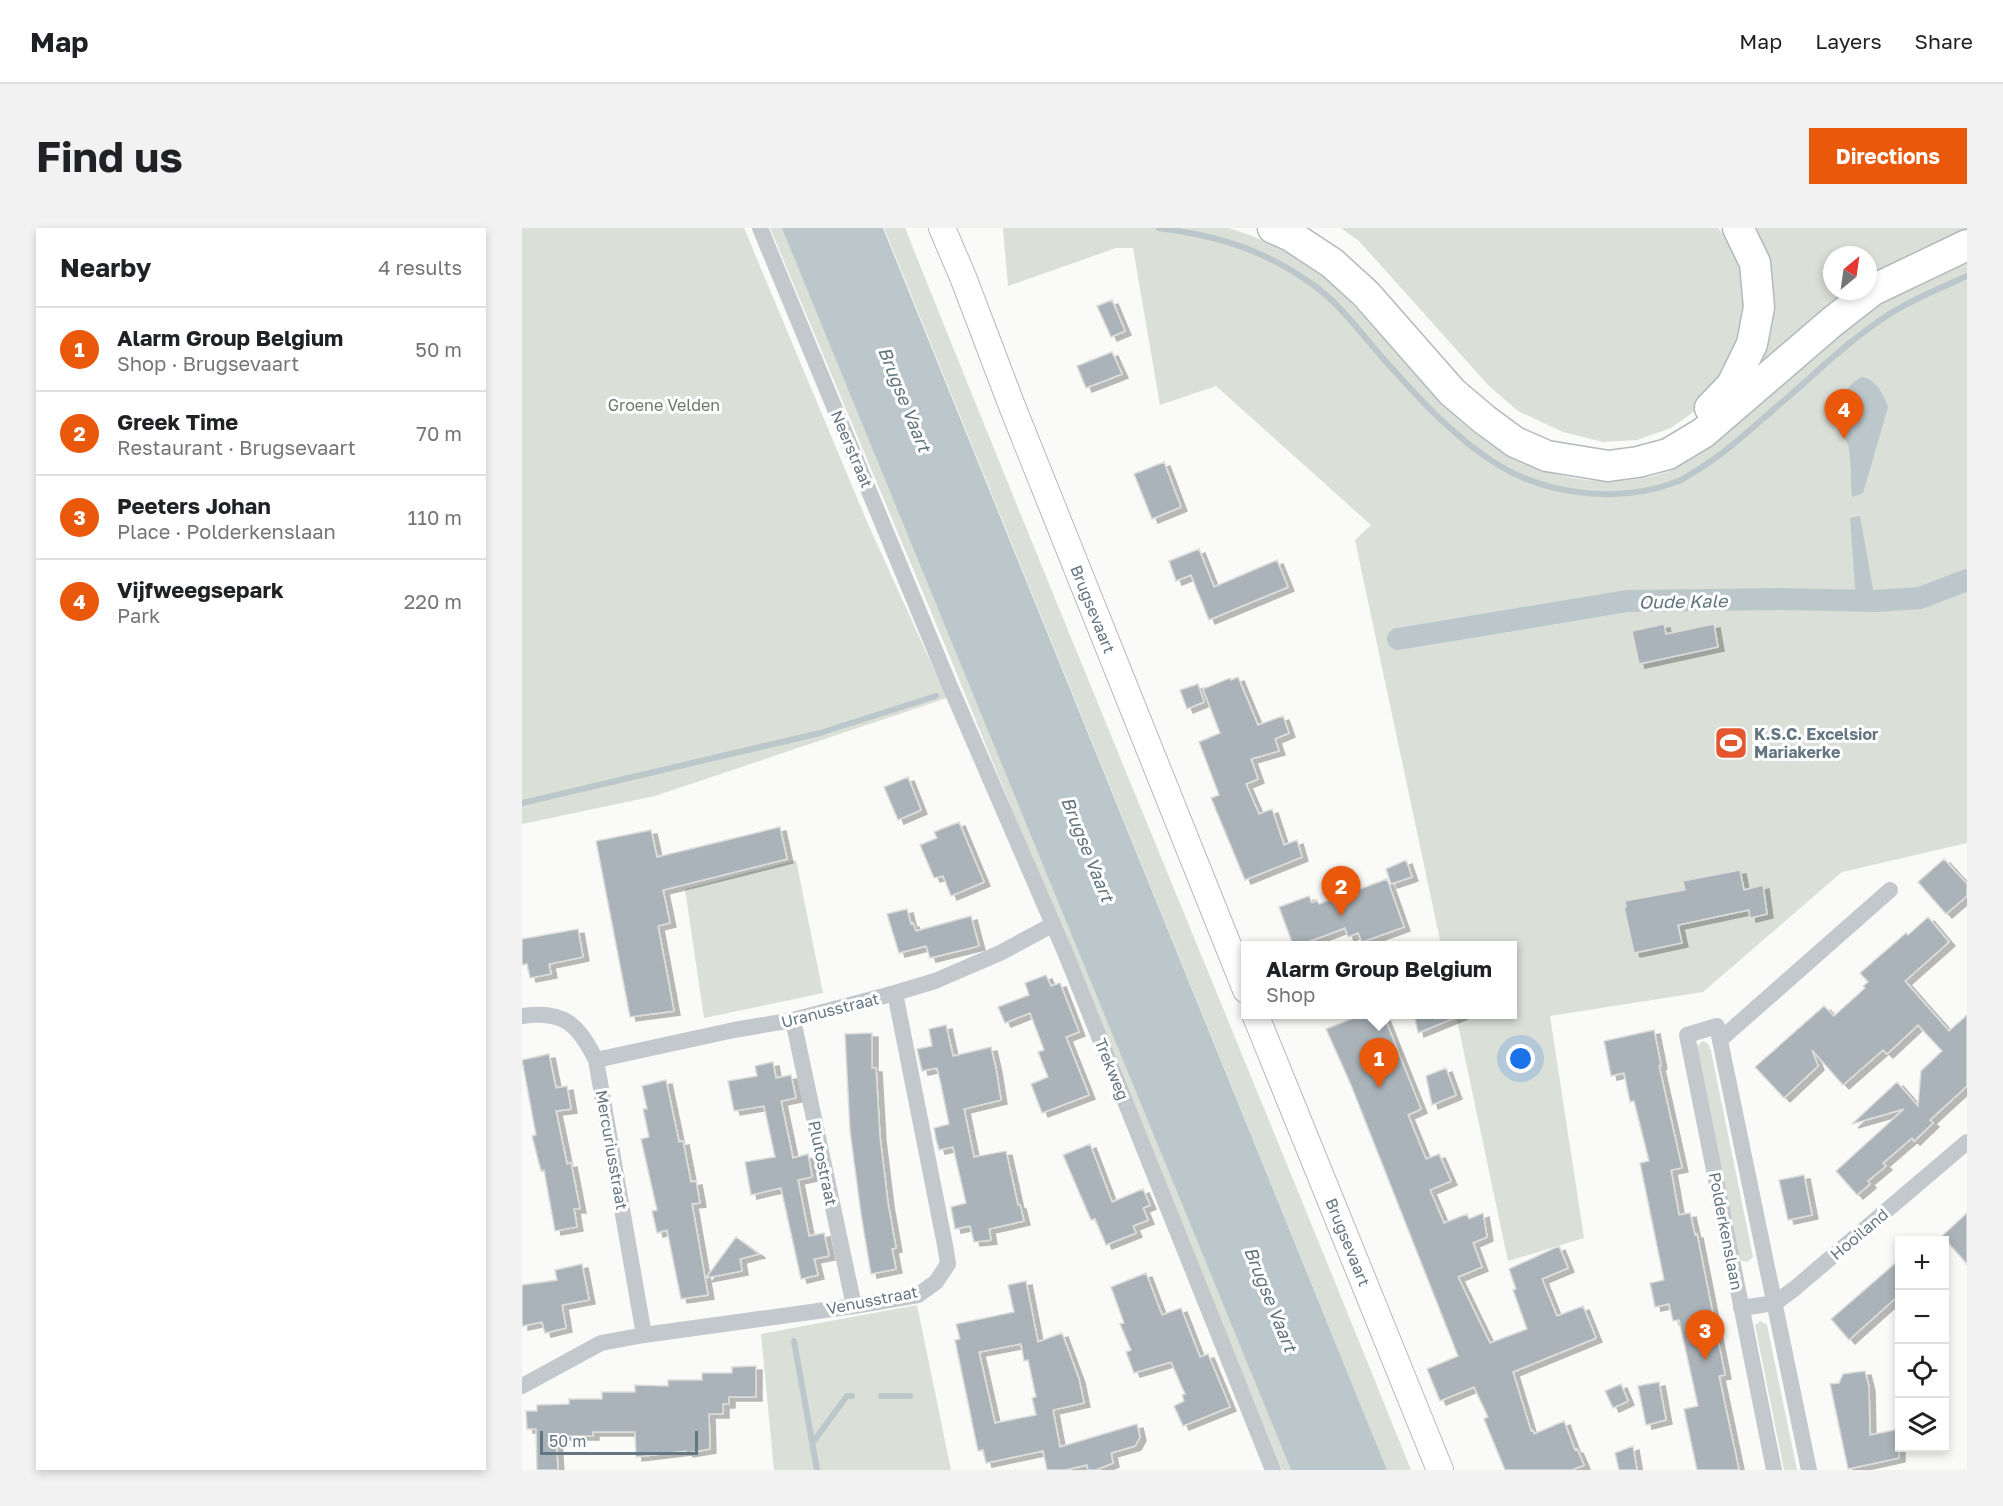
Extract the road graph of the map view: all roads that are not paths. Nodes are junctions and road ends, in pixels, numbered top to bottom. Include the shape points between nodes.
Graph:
1 (760, 228) edge
2 (942, 228) edge
3 (1273, 228) edge
4 (1310, 228) edge
5 (1738, 228) edge
6 (1967, 245) edge
7 (945, 670) joint
8 (1890, 890) dead end
9 (1052, 925) junction
10 (1241, 980) edge
11 (895, 993) junction
12 (522, 1017) edge
13 (1257, 1019) edge
14 (793, 1020) junction
15 (1721, 1039) junction
16 (596, 1060) junction
17 (1967, 1142) edge
18 (1775, 1303) junction
19 (854, 1306) junction
20 (1741, 1308) junction
21 (644, 1335) junction
22 (522, 1386) edge
23 (1273, 1470) edge
24 (1440, 1470) edge
25 (1774, 1470) edge
26 (1809, 1470) edge

1 - 7 street, Neerstraat
2 - 10 main road, Brugsevaart
3 - 6 highway via 1332,263 1366,294 1452,392 1515,442 1547,456 1608,466 1668,454 1703,433 1873,290
4 - 5 highway via 1351,257 1462,382 1493,409 1522,429 1551,442 1607,452 1663,441 1694,422 1732,385 1752,344 1759,307 1755,263
7 - 9 street, Trekweg
8 - 15 street
9 - 11 street, Uranusstraat via 1000,954
9 - 23 street, Trekweg
11 - 14 street, Uranusstraat
11 - 19 street, Venusstraat via 948,1264 936,1282 918,1295
12 - 16 street, Mercuriusstraat via 543,1013 568,1021 588,1042
13 - 24 main road, Brugsevaart
14 - 16 street, Uranusstraat
14 - 19 street, Plutostraat
15 - 18 street, Polderkenslaan
15 - 20 street, Polderkenslaan via 1717,1026 1687,1035
16 - 21 street, Mercuriusstraat
17 - 18 street, Hooiland
18 - 20 street, Hooiland
18 - 26 street, Polderkenslaan
19 - 21 street, Venusstraat
20 - 25 street, Polderkenslaan
21 - 22 street, Venusstraat via 601,1343

